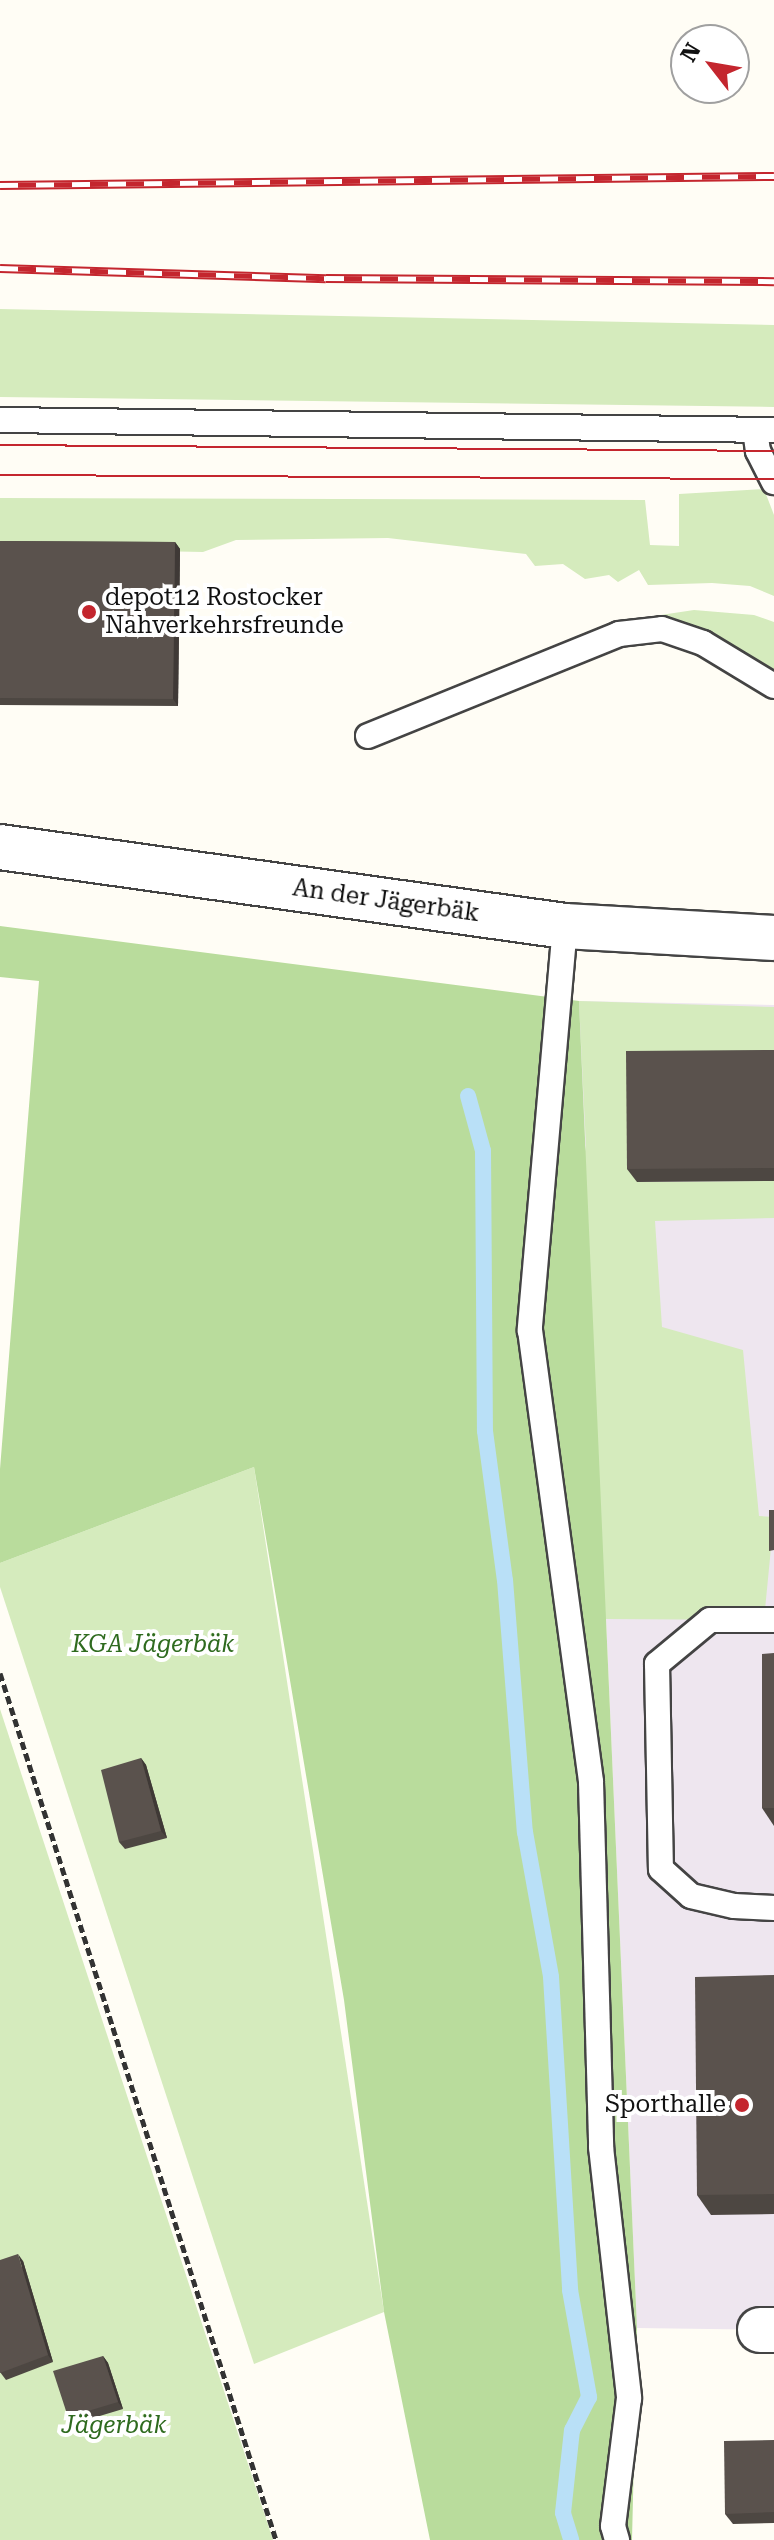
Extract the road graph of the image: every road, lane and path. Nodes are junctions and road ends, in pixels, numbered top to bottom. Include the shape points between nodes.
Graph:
1 (0, 420) edge
2 (764, 430) edge
3 (774, 482) edge
4 (774, 686) edge
5 (368, 736) dead end
6 (0, 847) edge
7 (565, 926) junction
8 (774, 938) edge
9 (774, 1620) edge
10 (0, 1673) edge
11 (774, 1908) edge
12 (276, 2540) edge
13 (617, 2540) edge

1 - 2 lane
2 - 3 lane via 758,451
4 - 5 lane via 703,643 662,629 619,634
6 - 7 street, An der Jägerbäk
7 - 8 street, An der Jägerbäk
7 - 13 lane via 530,1330 591,1782 601,2147 629,2398 613,2526
9 - 11 lane via 710,1620 657,1664 661,1869 691,1896
10 - 12 path

